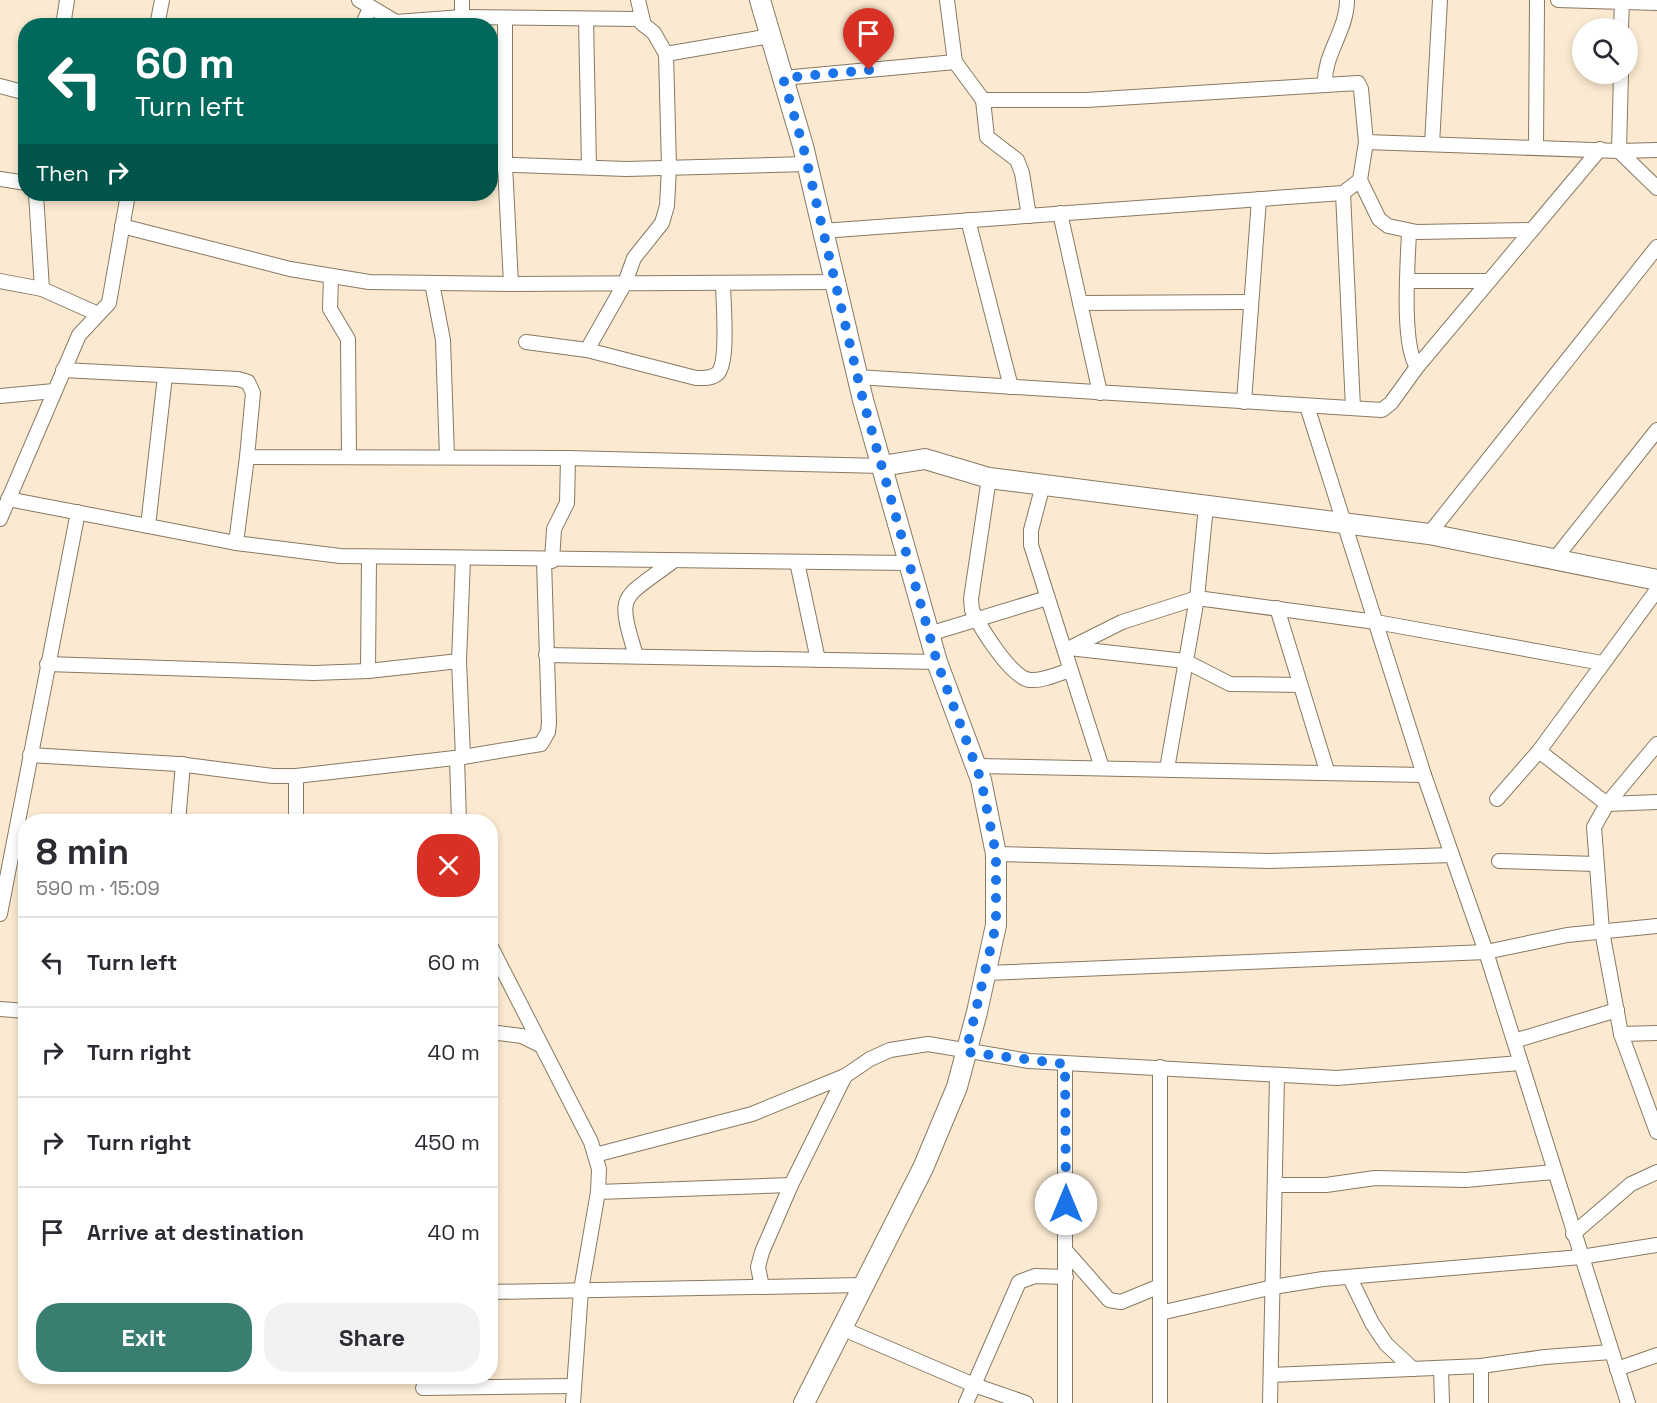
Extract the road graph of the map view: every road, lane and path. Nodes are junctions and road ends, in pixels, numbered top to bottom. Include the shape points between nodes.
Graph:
1 (67, 0) edge
2 (162, 0) edge
3 (462, 0) edge
4 (638, 0) edge
5 (760, 0) edge
6 (947, 0) edge
7 (1347, 0) edge
8 (1440, 0) edge
9 (1537, 0) edge
10 (1558, 0) edge
11 (1622, 2) junction
12 (1657, 3) edge
13 (364, 4) edge
14 (462, 17) junction
15 (64, 18) edge
16 (159, 18) edge
17 (389, 18) edge
18 (449, 18) edge
19 (505, 18) junction
20 (1622, 18) edge
21 (586, 19) junction
22 (644, 25) junction
23 (771, 36) junction
24 (666, 54) junction
25 (955, 62) junction
26 (783, 78) junction
27 (1621, 84) edge
28 (1325, 85) junction
29 (0, 86) edge
30 (18, 91) edge
31 (983, 99) junction
32 (1366, 142) junction
33 (1432, 144) junction
34 (1536, 147) junction
35 (1600, 149) junction
36 (1657, 150) edge
37 (1619, 151) junction
38 (807, 164) junction
39 (498, 165) edge
40 (589, 167) junction
41 (669, 167) junction
42 (0, 179) edge
43 (1360, 180) junction
44 (18, 182) edge
45 (1657, 188) edge
46 (1343, 193) junction
47 (1259, 199) junction
48 (36, 201) edge
49 (127, 201) edge
50 (1060, 213) junction
51 (1029, 216) junction
52 (968, 220) junction
53 (122, 226) junction
54 (1532, 230) junction
55 (822, 231) junction
56 (1409, 231) junction
57 (1657, 247) edge
58 (331, 277) junction
59 (0, 281) edge
60 (1408, 281) junction
61 (1489, 281) junction
62 (835, 282) junction
63 (432, 283) junction
64 (625, 283) junction
65 (723, 283) junction
66 (511, 284) junction
67 (42, 289) junction
68 (1251, 302) junction
69 (1080, 303) junction
70 (98, 314) junction
71 (526, 342) dead end
72 (587, 350) junction
73 (1417, 367) junction
74 (63, 370) junction
75 (165, 376) junction
76 (857, 377) junction
77 (1011, 387) junction
78 (54, 391) junction
79 (1100, 393) junction
80 (0, 396) edge
81 (1244, 402) junction
82 (1306, 406) junction
83 (1353, 408) junction
84 (1657, 430) edge
85 (247, 457) junction
86 (349, 457) junction
87 (447, 458) junction
88 (568, 458) junction
89 (882, 466) junction
90 (989, 478) junction
91 (1043, 485) junction
92 (8, 498) junction
93 (1206, 506) junction
94 (78, 512) junction
95 (0, 519) edge
96 (1343, 523) junction
97 (148, 526) junction
98 (1429, 534) junction
99 (236, 543) junction
100 (369, 557) junction
101 (463, 559) junction
102 (1554, 560) junction
103 (548, 561) junction
104 (672, 562) junction
105 (798, 562) junction
106 (909, 563) junction
107 (1657, 580) edge
108 (1657, 590) edge
109 (1047, 598) junction
110 (1197, 598) junction
111 (1277, 608) junction
112 (977, 620) junction
113 (1376, 622) junction
114 (929, 634) junction
115 (1067, 648) junction
116 (546, 655) junction
117 (636, 656) junction
118 (819, 660) junction
119 (459, 661) junction
120 (1185, 661) junction
121 (937, 662) junction
122 (1602, 663) junction
123 (47, 664) junction
124 (1070, 670) junction
125 (368, 671) junction
126 (1300, 685) junction
127 (1657, 744) edge
128 (1539, 751) junction
129 (30, 755) junction
130 (460, 758) junction
131 (183, 764) junction
132 (976, 766) junction
133 (1102, 768) junction
134 (1167, 769) junction
135 (1327, 771) junction
136 (1424, 774) junction
137 (296, 776) junction
138 (1497, 798) dead end
139 (1657, 802) edge
140 (1607, 804) junction
141 (23, 814) edge
142 (179, 814) edge
143 (296, 814) edge
144 (459, 814) edge
145 (18, 845) edge
146 (996, 854) junction
147 (1452, 855) junction
148 (1499, 861) dead end
149 (1596, 864) junction
150 (0, 914) edge
151 (1657, 926) edge
152 (1602, 932) junction
153 (1486, 952) junction
154 (498, 961) edge
155 (986, 973) junction
156 (0, 1009) edge
157 (18, 1010) edge
158 (1617, 1010) junction
159 (498, 1033) edge
160 (1657, 1033) edge
161 (1621, 1034) junction
162 (1514, 1041) junction
163 (540, 1045) junction
164 (966, 1052) junction
165 (1520, 1063) junction
166 (1065, 1064) junction
167 (1160, 1067) junction
168 (845, 1076) junction
169 (1277, 1076) junction
170 (1657, 1132) edge
171 (595, 1155) junction
172 (1554, 1172) junction
173 (1657, 1172) edge
174 (791, 1185) junction
175 (1275, 1185) junction
176 (598, 1192) junction
177 (1573, 1234) junction
178 (1657, 1245) edge
179 (1066, 1251) junction
180 (1581, 1257) junction
181 (1066, 1277) junction
182 (1350, 1278) junction
183 (862, 1285) junction
184 (1160, 1286) junction
185 (762, 1287) junction
186 (1273, 1287) junction
187 (581, 1290) junction
188 (498, 1292) edge
189 (1160, 1313) junction
190 (841, 1328) junction
191 (1611, 1352) junction
192 (1657, 1355) edge
193 (1481, 1366) junction
194 (1441, 1368) junction
195 (1413, 1369) junction
196 (1617, 1369) junction
197 (1271, 1375) junction
198 (974, 1385) junction
199 (574, 1386) junction
200 (423, 1388) dead end
201 (1007, 1399) edge
202 (573, 1403) edge
203 (804, 1403) edge
204 (966, 1403) edge
205 (1026, 1403) edge
206 (1065, 1403) edge
207 (1160, 1403) edge
208 (1270, 1403) edge
209 (1442, 1403) edge
210 (1481, 1403) edge
211 (1628, 1403) edge

1 - 15 street
2 - 16 street
3 - 14 street
4 - 22 street
5 - 23 street
6 - 25 street
7 - 28 street via 1344,23 1326,67
8 - 33 street
9 - 34 street
10 - 11 street
11 - 12 street
11 - 20 street
13 - 17 street
14 - 18 street
14 - 19 street
19 - 21 street
19 - 39 street
21 - 22 street via 637,19
21 - 40 street
22 - 24 street via 654,33
23 - 24 street
23 - 26 street
24 - 41 street
25 - 26 street
25 - 31 street
26 - 38 street
27 - 37 street
28 - 31 street via 1086,100
28 - 32 street via 1360,85
29 - 30 street
31 - 51 street via 987,137 1017,160 1023,173
32 - 33 street
32 - 43 street
33 - 34 street
34 - 35 street
35 - 37 street
35 - 54 street
36 - 37 street
37 - 45 street
38 - 41 street
38 - 55 street
39 - 40 street
39 - 66 street
40 - 41 street
41 - 64 street via 662,223 634,258
42 - 44 street
43 - 46 street
43 - 56 street via 1379,219 1388,226
46 - 47 street
46 - 83 street
47 - 50 street
47 - 68 street
48 - 67 street
49 - 53 street
50 - 51 street
50 - 69 street
51 - 52 street
52 - 55 street
52 - 77 street
53 - 58 street
53 - 70 street via 109,303
54 - 56 street
54 - 61 street
55 - 62 street
56 - 60 street
57 - 98 street
58 - 63 street
58 - 86 street via 330,309 348,339
59 - 67 street
60 - 61 street
60 - 73 street via 1410,340
61 - 73 street
62 - 65 street
62 - 76 street
63 - 66 street
63 - 87 street via 443,340
64 - 65 street
64 - 66 street
64 - 72 street
65 - 72 street via 723,358 712,377 696,378
67 - 70 street
68 - 69 street
68 - 81 street
69 - 79 street
70 - 74 street via 79,335
71 - 72 street
73 - 83 street via 1385,409
74 - 75 street
74 - 78 street
75 - 85 street via 248,382 253,393
75 - 97 street
76 - 77 street
76 - 89 street
77 - 79 street
78 - 80 street
78 - 92 street
79 - 81 street
81 - 82 street
82 - 83 street
82 - 96 street
84 - 102 street
85 - 86 street
85 - 99 street
86 - 87 street
87 - 88 street
88 - 89 street
88 - 103 street via 567,503 554,529
89 - 90 street via 925,459
89 - 106 street
90 - 91 street
90 - 112 street via 971,599
91 - 93 street
91 - 109 street via 1031,544
92 - 94 street
92 - 95 street
93 - 96 street
93 - 110 street
94 - 97 street
94 - 123 street
96 - 98 street
96 - 113 street
97 - 99 street
98 - 102 street
99 - 100 street
100 - 101 street
100 - 125 street
101 - 103 street
101 - 119 street
102 - 107 street
103 - 104 street
103 - 116 street
104 - 105 street
104 - 117 street via 626,600 624,615
105 - 106 street
105 - 118 street
106 - 114 street
108 - 122 street
109 - 112 street
109 - 115 street
110 - 111 street
110 - 115 street via 1115,624
110 - 120 street
111 - 113 street
111 - 126 street
112 - 114 street
112 - 124 street via 1018,676 1044,679
113 - 122 street
113 - 136 street
114 - 121 street
115 - 120 street
115 - 124 street
116 - 117 street
116 - 130 street via 546,740 530,748
117 - 118 street
118 - 121 street
119 - 125 street
119 - 130 street
120 - 126 street via 1230,684
120 - 134 street
121 - 132 street
122 - 128 street
123 - 125 street via 314,673
123 - 129 street
124 - 133 street
126 - 135 street
127 - 140 street
128 - 138 street
128 - 140 street
129 - 131 street
129 - 141 street
130 - 137 street
130 - 144 street
131 - 137 street
131 - 142 street
132 - 133 street
132 - 146 street
133 - 134 street
134 - 135 street
135 - 136 street
136 - 147 street
137 - 143 street
139 - 140 street
140 - 149 street via 1594,827
145 - 150 street
146 - 147 street via 1270,861
146 - 155 street via 996,925
147 - 153 street
148 - 149 street
149 - 152 street
151 - 152 street
152 - 153 street
152 - 158 street
153 - 155 street
153 - 162 street
154 - 163 street
155 - 164 street
156 - 157 street
158 - 161 street
158 - 162 street
159 - 163 street via 522,1036
160 - 161 street
161 - 170 street
162 - 165 street
163 - 171 street
164 - 166 street
164 - 168 street via 913,1044 870,1059
164 - 183 street via 957,1087 923,1168
165 - 169 street via 1365,1077
165 - 172 street
166 - 167 street
166 - 179 street
167 - 169 street
167 - 184 street
168 - 171 street via 752,1114
168 - 174 street
169 - 175 street
171 - 176 street
172 - 175 street via 1466,1180 1375,1178 1326,1185
172 - 177 street
173 - 177 street via 1631,1184
174 - 176 street
174 - 185 street via 759,1260
175 - 186 street
176 - 187 street
177 - 180 street
178 - 180 street
179 - 181 street
179 - 184 street via 1109,1300 1121,1302
180 - 182 street
180 - 191 street
181 - 198 street via 1035,1276 1019,1282
181 - 206 street
182 - 186 street
182 - 195 street via 1386,1344
183 - 185 street
183 - 190 street
184 - 189 street
185 - 187 street
186 - 189 street
186 - 197 street
187 - 188 street
187 - 199 street
189 - 207 street
190 - 198 street
190 - 203 street
191 - 193 street
191 - 196 street
192 - 196 street
193 - 194 street
193 - 210 street
194 - 195 street
194 - 209 street
195 - 197 street
196 - 211 street
197 - 208 street
198 - 201 street
198 - 204 street
199 - 200 street
199 - 202 street
201 - 205 street

